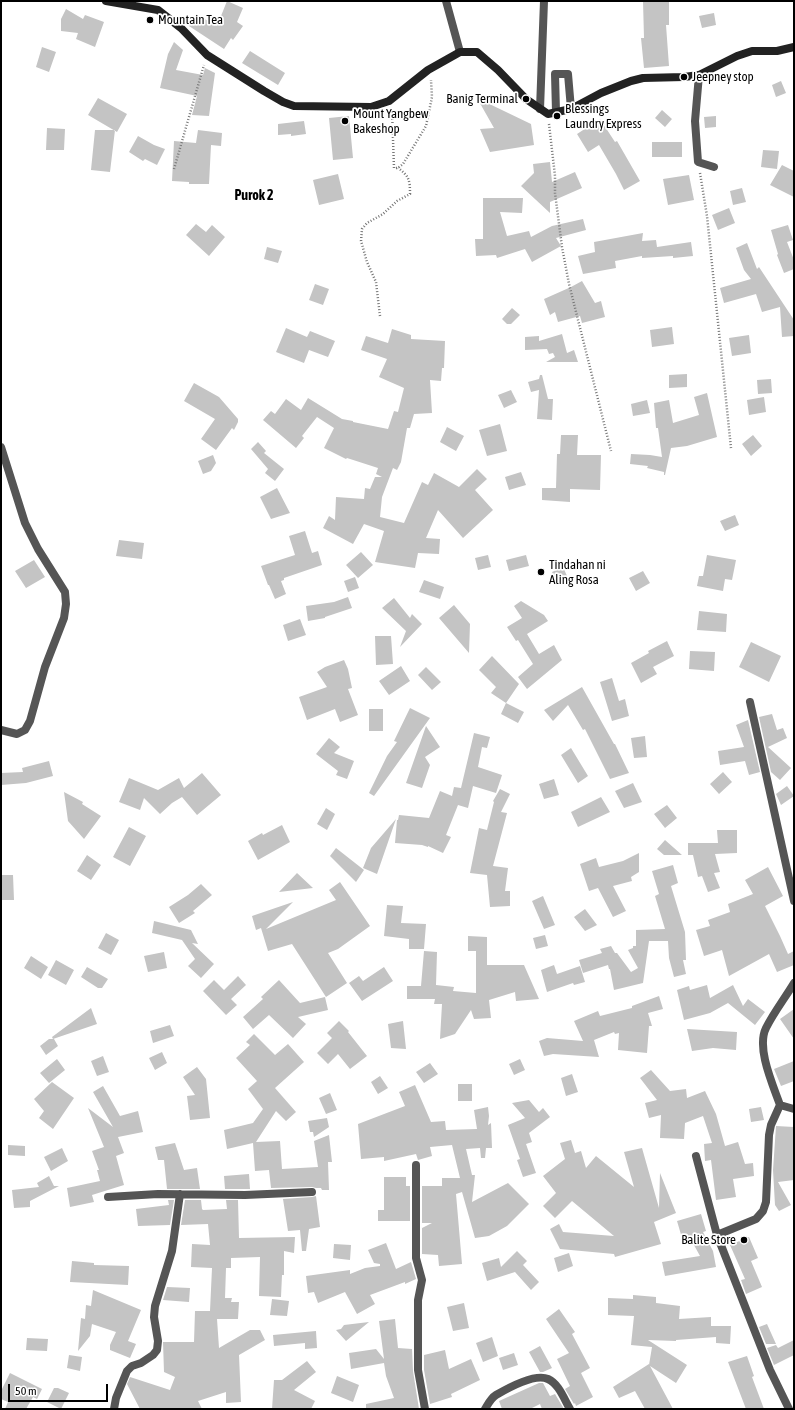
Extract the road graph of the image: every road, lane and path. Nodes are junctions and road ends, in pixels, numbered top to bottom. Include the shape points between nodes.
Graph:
1 (106, 1) edge
2 (446, 1) edge
3 (544, 1) edge
4 (794, 47) edge
5 (460, 52) junction
6 (207, 55) junction
7 (428, 70) junction
8 (699, 75) junction
9 (389, 101) junction
10 (540, 109) junction
11 (570, 109) junction
12 (552, 113) junction
13 (698, 162) junction
14 (714, 167) dead end
15 (398, 168) junction
16 (174, 169) dead end
17 (380, 316) dead end
18 (1, 447) edge
19 (732, 448) dead end
20 (611, 451) dead end
21 (750, 702) dead end
22 (1, 730) edge
23 (794, 900) edge
24 (794, 983) edge
25 (780, 1105) junction
26 (794, 1109) edge
27 (696, 1156) dead end
28 (416, 1165) dead end
29 (312, 1192) dead end
30 (180, 1194) junction
31 (108, 1197) dead end
32 (717, 1235) junction
33 (114, 1409) edge
34 (425, 1409) edge
35 (485, 1409) edge
36 (570, 1409) edge
37 (789, 1409) edge

1 - 6 main road via 158,10 181,28
2 - 5 street
3 - 10 street
4 - 8 main road via 777,51 752,51
5 - 7 main road
5 - 10 main road via 477,52
6 - 9 main road via 270,95 294,106 371,107
6 - 16 path
7 - 9 main road
7 - 15 path via 432,97 426,126
8 - 11 main road via 631,81
8 - 13 street via 695,121
9 - 15 path via 392,108 394,168
10 - 12 main road
11 - 12 main road
11 - 12 street via 568,74 555,74
12 - 20 path via 555,193 562,247
13 - 14 street
13 - 19 path via 707,216
15 - 17 path via 408,176 410,194 397,201 362,229 361,241 376,282
18 - 22 street via 25,523 38,549 66,592 64,618 45,667 30,721 25,730 17,734
21 - 23 street
24 - 25 street via 765,1029 763,1042 769,1073
25 - 26 street
25 - 32 street via 768,1135 766,1202 763,1211 756,1219
27 - 32 street
28 - 34 street via 416,1258 422,1280 418,1300 418,1370
29 - 30 street
30 - 31 street
30 - 33 street via 172,1251 155,1306 157,1350 127,1371
32 - 37 street via 770,1370
35 - 36 street via 496,1396 529,1379 541,1378 549,1380 558,1388

